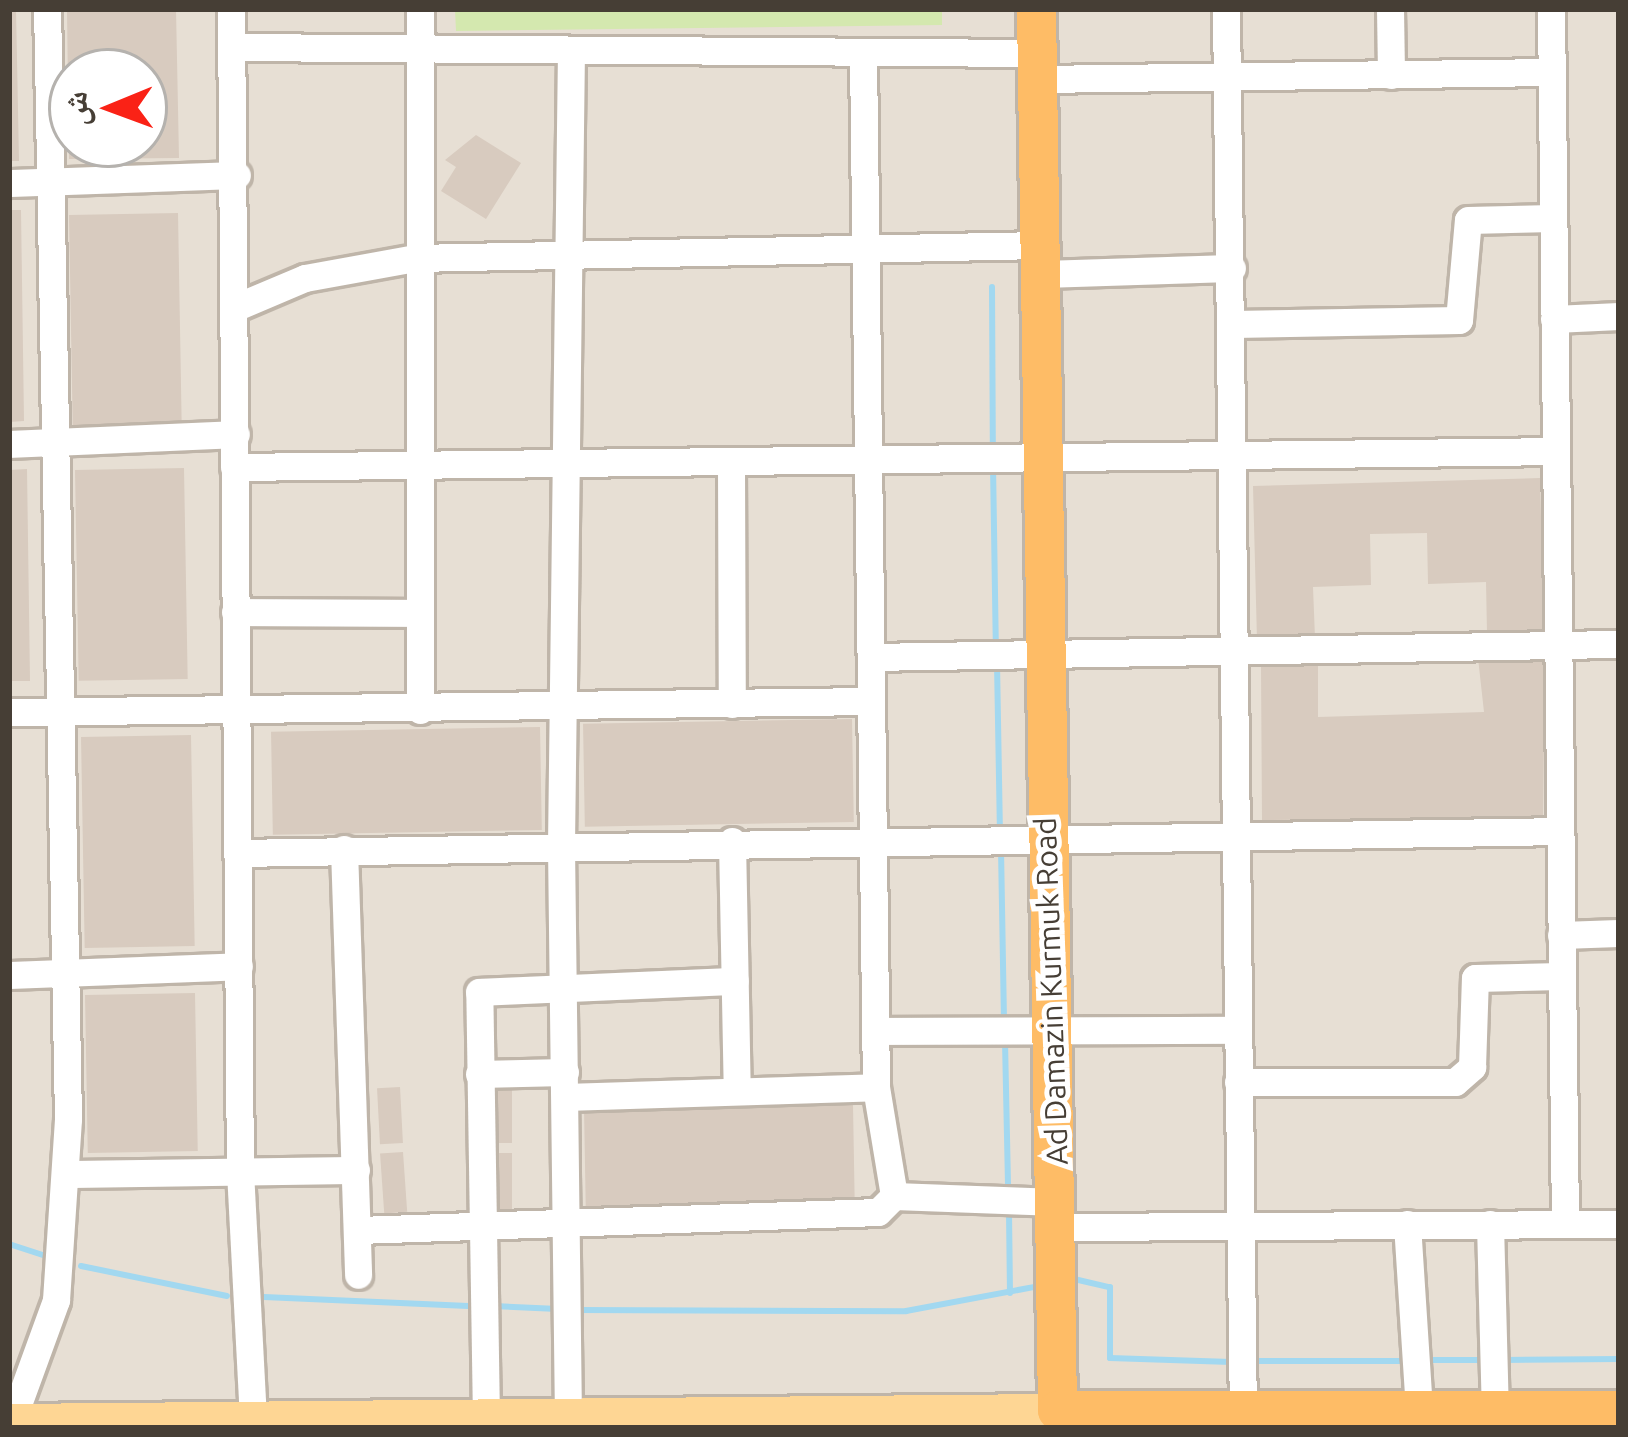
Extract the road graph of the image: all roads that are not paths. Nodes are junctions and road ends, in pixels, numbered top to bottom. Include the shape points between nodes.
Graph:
1 (47, 9) edge
2 (231, 9) edge
3 (420, 9) edge
4 (1036, 9) edge
5 (1226, 9) edge
6 (1390, 9) edge
7 (1550, 9) edge
8 (233, 47) junction
9 (420, 49) junction
10 (571, 51) junction
11 (863, 55) junction
12 (1038, 66) junction
13 (1550, 72) junction
14 (1390, 75) junction
15 (1227, 76) junction
16 (237, 176) junction
17 (49, 181) junction
18 (9, 183) edge
19 (1552, 218) junction
20 (573, 247) junction
21 (867, 247) junction
22 (415, 259) junction
23 (1041, 259) junction
24 (1232, 268) junction
25 (241, 305) junction
26 (1619, 316) edge
27 (1554, 319) junction
28 (1233, 323) junction
29 (236, 434) junction
30 (55, 443) junction
31 (9, 444) edge
32 (1555, 451) junction
33 (1234, 458) junction
34 (1041, 460) junction
35 (234, 466) junction
36 (731, 466) junction
37 (871, 466) junction
38 (566, 467) junction
39 (420, 470) junction
40 (235, 612) junction
41 (420, 613) junction
42 (1557, 644) junction
43 (1619, 644) edge
44 (1234, 650) junction
45 (1044, 656) junction
46 (871, 657) junction
47 (871, 701) junction
48 (732, 704) junction
49 (61, 709) junction
50 (568, 709) junction
51 (235, 710) junction
52 (420, 710) junction
53 (9, 712) edge
54 (1558, 831) junction
55 (1047, 832) junction
56 (1236, 832) junction
57 (871, 839) junction
58 (732, 841) junction
59 (560, 845) junction
60 (344, 849) junction
61 (237, 853) junction
62 (1619, 933) edge
63 (1561, 935) junction
64 (239, 966) junction
65 (65, 973) junction
66 (9, 975) edge
67 (1561, 976) junction
68 (735, 980) junction
69 (564, 986) junction
70 (1049, 1028) junction
71 (1238, 1030) junction
72 (875, 1031) junction
73 (479, 1074) junction
74 (1238, 1082) junction
75 (565, 1084) junction
76 (876, 1087) junction
77 (737, 1091) junction
78 (356, 1170) junction
79 (240, 1171) junction
80 (67, 1174) junction
81 (894, 1196) junction
82 (1058, 1214) junction
83 (564, 1223) junction
84 (1407, 1224) junction
85 (1490, 1224) junction
86 (1565, 1224) junction
87 (1619, 1224) edge
88 (1241, 1225) junction
89 (482, 1226) junction
90 (358, 1230) junction
91 (358, 1275) dead end
92 (1057, 1410) junction
93 (1495, 1411) junction
94 (1243, 1413) junction
95 (1602, 1416) edge
96 (568, 1418) junction
97 (253, 1419) junction
98 (486, 1419) junction
99 (11, 1420) edge
100 (998, 1420) edge
101 (1419, 1420) edge
102 (58, 1424) edge
103 (389, 1424) edge
104 (180, 1425) edge

1 - 17 street
2 - 8 street
3 - 9 street
4 - 12 highway, Ad Damazin Kurmuk Road
5 - 15 street
6 - 14 street
7 - 13 street
8 - 9 street
8 - 16 street
9 - 10 street
9 - 22 street
10 - 11 street
10 - 20 street
11 - 12 street
11 - 21 street
12 - 15 street
12 - 23 highway, Ad Damazin Kurmuk Road
13 - 14 street
13 - 19 street
14 - 15 street
15 - 24 street
16 - 17 street
16 - 25 street
17 - 18 street
17 - 30 street
19 - 27 street
19 - 28 street via 1468,220 1459,320
20 - 21 street
20 - 22 street
20 - 38 street
21 - 23 street
21 - 37 street
22 - 25 street via 305,278
22 - 39 street
23 - 24 street
23 - 34 highway, Ad Damazin Kurmuk Road
24 - 28 street
25 - 29 street
26 - 27 street
27 - 32 street
28 - 33 street
29 - 30 street
29 - 35 street
30 - 31 street
30 - 49 street
32 - 33 street
32 - 42 street
33 - 34 street
33 - 44 street
34 - 37 street
34 - 45 highway, Ad Damazin Kurmuk Road
35 - 39 street
35 - 40 street
36 - 37 street
36 - 38 street
36 - 48 street
37 - 46 street
38 - 39 street
38 - 50 street
39 - 41 street
40 - 41 street
40 - 51 street
41 - 52 street
42 - 43 street
42 - 44 street
42 - 54 street
44 - 45 street
44 - 56 street
45 - 46 street
45 - 55 highway, Ad Damazin Kurmuk Road
46 - 47 street
47 - 48 street
47 - 57 street
48 - 50 street
49 - 51 street
49 - 53 street
49 - 65 street
50 - 52 street
50 - 59 street
51 - 52 street
51 - 61 street
54 - 56 street
54 - 63 street
55 - 56 street
55 - 57 street
55 - 70 highway, Ad Damazin Kurmuk Road
56 - 71 street
57 - 58 street
57 - 72 street
58 - 59 street
58 - 68 street
59 - 60 street
59 - 69 street
60 - 61 street
60 - 78 street
61 - 64 street
62 - 63 street
63 - 67 street
64 - 65 street
64 - 79 street
65 - 66 street
65 - 80 street
67 - 74 street via 1475,979 1472,1067 1455,1082
67 - 86 street
68 - 69 street
68 - 77 street
69 - 73 street via 479,992
69 - 75 street
70 - 71 street
70 - 72 street
70 - 82 highway, Ad Damazin Kurmuk Road
71 - 74 street
72 - 76 street
73 - 75 street
73 - 89 street
74 - 88 street
75 - 77 street
75 - 83 street
76 - 77 street
76 - 81 street
78 - 79 street
78 - 90 street
79 - 80 street
79 - 97 street
80 - 99 street via 56,1300
81 - 82 street
81 - 83 street via 878,1212
82 - 88 street
82 - 92 highway, Ad Damazin Kurmuk Road
83 - 89 street
83 - 96 street
84 - 85 street
84 - 88 street
84 - 101 street
85 - 86 street
85 - 93 street
86 - 87 street
88 - 94 street
89 - 90 street
89 - 98 street
90 - 91 street
92 - 94 highway
92 - 100 main road
93 - 95 highway
93 - 101 highway
94 - 101 highway
96 - 98 main road
96 - 100 main road
97 - 103 main road
97 - 104 main road
98 - 103 main road
99 - 102 main road
102 - 104 main road

